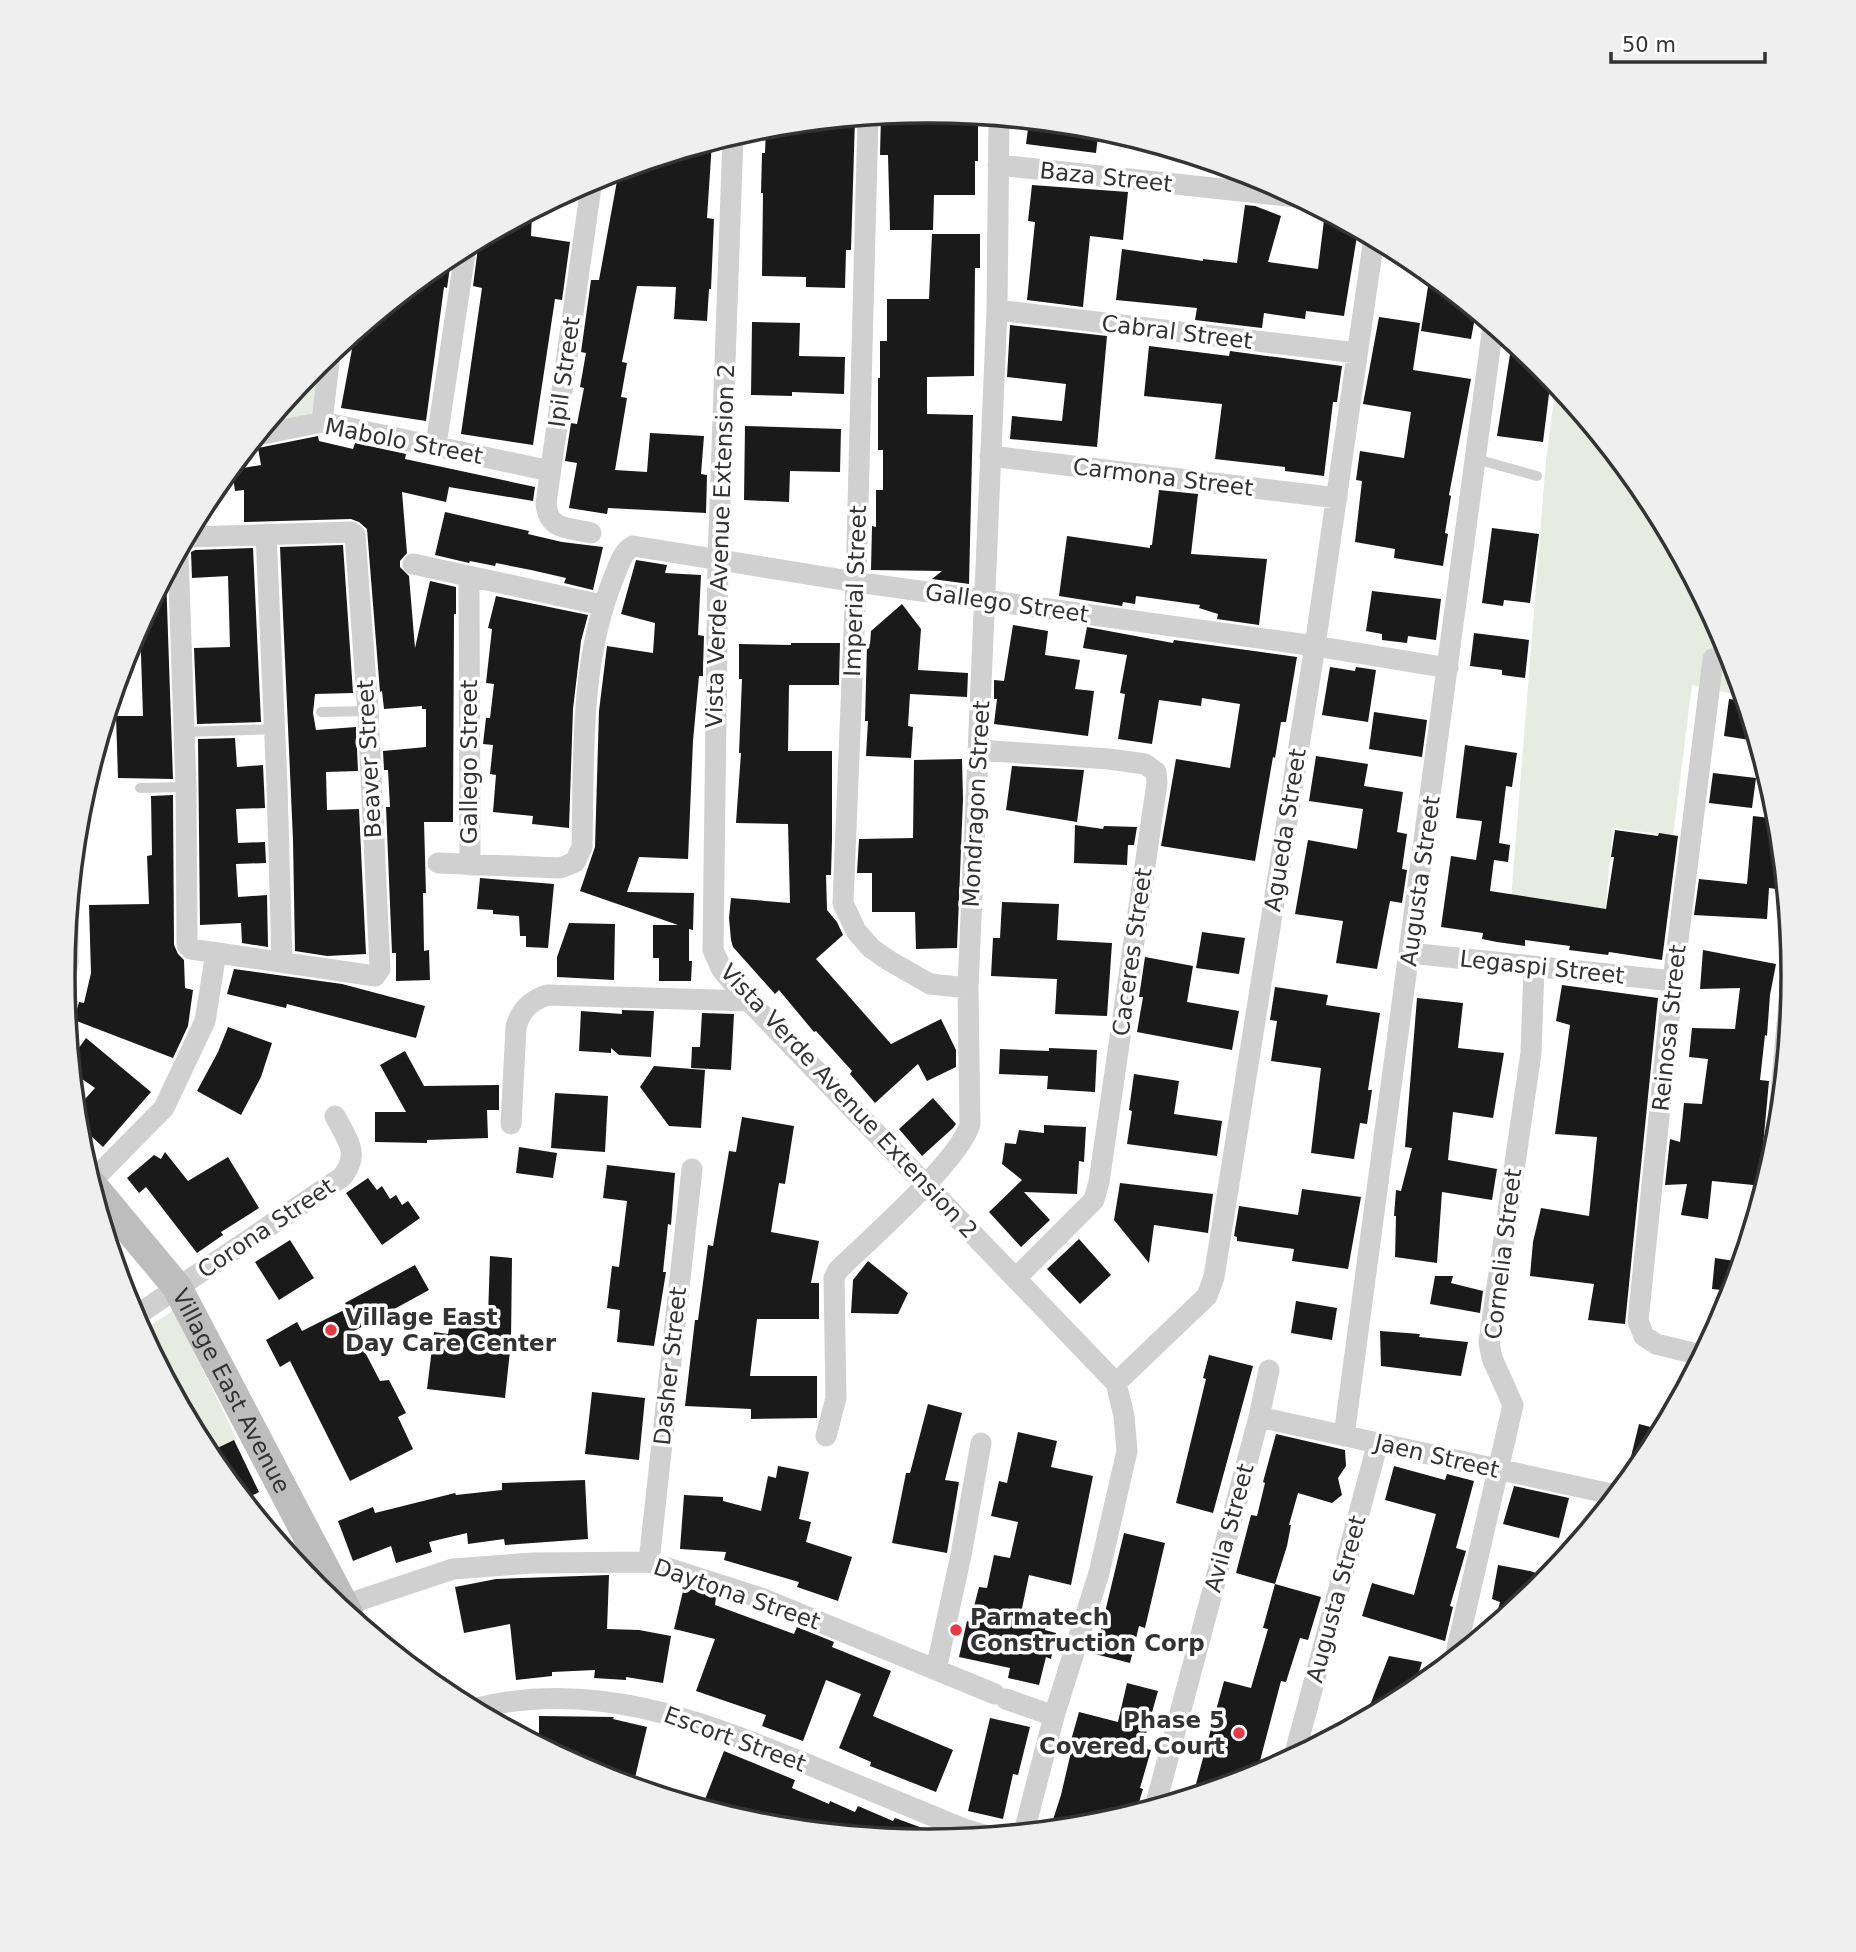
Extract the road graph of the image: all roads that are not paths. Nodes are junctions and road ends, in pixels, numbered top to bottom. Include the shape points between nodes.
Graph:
1 (868, 125) edge
2 (999, 127) edge
3 (733, 146) edge
4 (998, 165) junction
5 (590, 193) edge
6 (1267, 194) edge
7 (1372, 249) edge
8 (464, 261) edge
9 (997, 310) junction
10 (1492, 337) edge
11 (1357, 353) junction
12 (328, 370) edge
13 (322, 422) junction
14 (272, 432) edge
15 (436, 445) junction
16 (990, 456) junction
17 (1476, 459) junction
18 (550, 471) junction
19 (1537, 476) dead end
20 (1337, 498) junction
21 (591, 533) dead end
22 (266, 534) junction
23 (197, 537) edge
24 (718, 561) junction
25 (413, 564) dead end
26 (179, 570) edge
27 (469, 576) junction
28 (856, 582) junction
29 (986, 600) junction
30 (602, 605) junction
31 (1315, 646) junction
32 (1713, 659) dead end
33 (1448, 668) junction
34 (368, 710) junction
35 (321, 712) dead end
36 (275, 729) junction
37 (184, 732) junction
38 (978, 750) junction
39 (186, 787) junction
40 (141, 788) dead end
41 (438, 863) dead end
42 (470, 865) junction
43 (216, 953) junction
44 (1410, 953) junction
45 (282, 961) junction
46 (1534, 967) junction
47 (1673, 981) junction
48 (968, 988) junction
49 (750, 1001) junction
50 (335, 1116) dead end
51 (511, 1124) dead end
52 (692, 1169) dead end
53 (99, 1176) edge
54 (925, 1183) junction
55 (105, 1200) edge
56 (1016, 1278) junction
57 (177, 1287) junction
58 (144, 1310) edge
59 (1693, 1353) edge
60 (1269, 1370) dead end
61 (1116, 1383) junction
62 (1259, 1417) junction
63 (826, 1436) dead end
64 (1344, 1436) junction
65 (1378, 1442) junction
66 (981, 1443) dead end
67 (1498, 1470) junction
68 (1606, 1493) edge
69 (649, 1562) junction
70 (335, 1588) edge
71 (354, 1606) edge
72 (1458, 1644) edge
73 (936, 1670) junction
74 (489, 1707) edge
75 (1054, 1716) junction
76 (1297, 1744) edge
77 (1158, 1797) edge
78 (1026, 1822) edge
79 (961, 1828) edge

1 - 28 street, Imperial Street
2 - 4 street, Mondragon Street
3 - 24 street, Vista Verde Avenue Extension 2
4 - 6 street, Baza Street
4 - 9 street, Mondragon Street
5 - 18 street, Ipil Street
7 - 11 street, Agueda Street
8 - 15 street
9 - 11 street, Cabral Street
9 - 16 street, Mondragon Street
10 - 17 street, Augusta Street
11 - 20 street, Agueda Street
12 - 13 street
13 - 14 street, Mabolo Street
13 - 15 street, Mabolo Street
15 - 18 street, Mabolo Street
16 - 20 street, Carmona Street
16 - 29 street, Mondragon Street
17 - 19 lane
17 - 33 street, Augusta Street
18 - 21 street, Ipil Street via 548,518 553,524
20 - 31 street, Agueda Street
22 - 23 street, Beaver Street
22 - 34 street, Beaver Street via 355,535
22 - 36 street
24 - 28 street, Gallego Street
24 - 30 street, Gallego Street via 633,546 623,555
24 - 49 street, Vista Verde Avenue Extension 2 via 711,933 722,970
25 - 27 street
26 - 37 street, Beaver Street
27 - 30 street
27 - 42 street, Gallego Street
28 - 29 street, Gallego Street
28 - 48 street, Imperial Street via 843,903 870,948 930,984
29 - 31 street, Gallego Street
29 - 38 street, Mondragon Street
30 - 42 street, Gallego Street via 586,690 580,855 560,868
31 - 33 street, Gallego Street
31 - 61 street, Agueda Street via 1214,1277 1207,1296
32 - 47 street, Reinosa Street
33 - 44 street, Augusta Street
34 - 35 lane
34 - 45 street, Beaver Street via 380,972 372,977
36 - 37 lane
36 - 45 street
37 - 39 street, Beaver Street
38 - 48 street, Mondragon Street
38 - 56 street, Caceres Street via 1145,764 1156,772 1157,783 1094,1200
39 - 40 lane
39 - 43 street, Beaver Street via 187,943 191,949
41 - 42 street, Gallego Street
43 - 45 street, Beaver Street
43 - 53 street via 205,1021 164,1108
44 - 46 street, Legaspi Street
44 - 64 street, Augusta Street
46 - 47 street, Legaspi Street
46 - 67 street, Cornelia Street via 1531,1053 1489,1342 1513,1405
47 - 59 street, Reinosa Street via 1638,1321 1644,1336 1656,1344
48 - 54 street, Mondragon Street via 970,1124 962,1142
49 - 51 street via 547,995 536,999 520,1015 516,1027
49 - 54 street, Vista Verde Avenue Extension 2
50 - 57 street, Corona Street via 352,1150 351,1163 342,1177
52 - 69 street, Dasher Street
54 - 56 street, Vista Verde Avenue Extension 2
54 - 63 street, Mondragon Street via 834,1278 836,1398
55 - 57 street, Village East Avenue
56 - 61 street, Vista Verde Avenue Extension 2
57 - 58 street, Corona Street
57 - 70 street, Village East Avenue
60 - 62 street, Avila Street
61 - 75 street via 1127,1451 1098,1573
62 - 64 street, Jaen Street
62 - 77 street, Avila Street
64 - 65 street, Jaen Street
65 - 67 street, Jaen Street
65 - 76 street, Augusta Street
66 - 73 street
67 - 68 street, Jaen Street
67 - 72 street, Cornelia Street
69 - 71 street, Daytona Street via 453,1569
69 - 73 street, Daytona Street via 761,1598
73 - 75 street, Daytona Street
74 - 79 street, Escort Street via 554,1698 646,1707 725,1731
75 - 78 street

